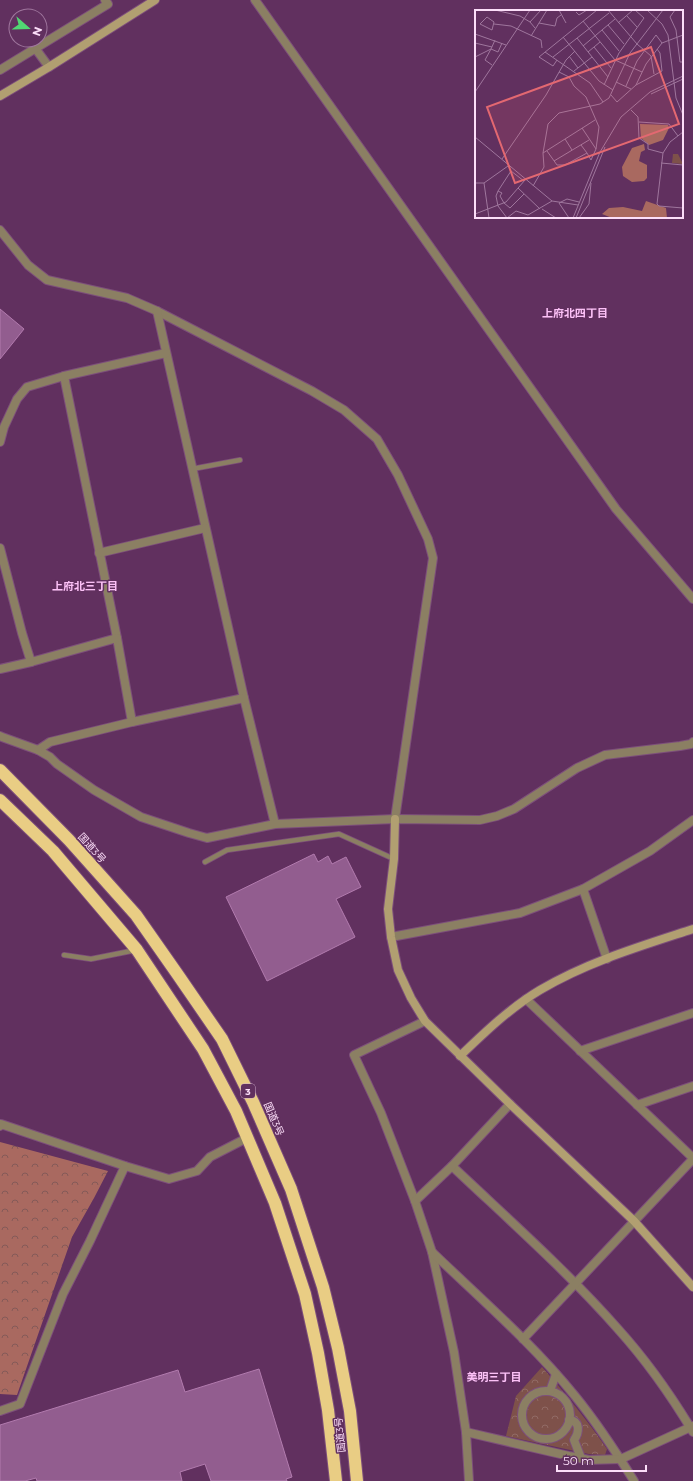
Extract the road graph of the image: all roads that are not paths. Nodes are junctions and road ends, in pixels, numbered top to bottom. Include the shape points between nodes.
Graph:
1 (155, 0) edge
2 (255, 0) edge
3 (109, 1) edge
4 (48, 40) edge
5 (35, 48) joint
6 (49, 68) junction
7 (0, 70) edge
8 (1, 93) edge
9 (0, 230) edge
10 (157, 311) junction
11 (166, 353) junction
12 (64, 376) junction
13 (0, 442) edge
14 (240, 460) dead end
15 (192, 469) junction
16 (205, 528) junction
17 (0, 548) edge
18 (99, 553) junction
19 (693, 599) edge
20 (117, 638) junction
21 (31, 662) junction
22 (0, 668) edge
23 (244, 698) junction
24 (132, 722) junction
25 (0, 736) edge
26 (693, 742) edge
27 (38, 750) junction
28 (0, 770) edge
29 (0, 800) edge
30 (396, 819) junction
31 (693, 820) edge
32 (275, 824) junction
33 (394, 859) junction
34 (205, 862) dead end
35 (583, 889) junction
36 (693, 929) edge
37 (391, 937) junction
38 (137, 950) junction
39 (64, 955) dead end
40 (607, 959) junction
41 (526, 999) junction
42 (693, 1012) edge
43 (425, 1021) junction
44 (580, 1051) junction
45 (460, 1056) junction
46 (693, 1086) edge
47 (510, 1104) junction
48 (637, 1105) junction
49 (0, 1126) edge
50 (247, 1138) junction
51 (693, 1159) edge
52 (125, 1166) junction
53 (452, 1166) junction
54 (415, 1201) junction
55 (634, 1221) junction
56 (432, 1252) junction
57 (575, 1284) junction
58 (693, 1287) edge
59 (523, 1339) junction
60 (556, 1374) junction
61 (550, 1391) junction
62 (0, 1411) edge
63 (569, 1420) junction
64 (692, 1428) edge
65 (466, 1432) junction
66 (581, 1458) junction
67 (621, 1459) junction
68 (336, 1481) edge
69 (357, 1481) edge
70 (469, 1481) edge
71 (634, 1481) edge

1 - 6 street
2 - 19 street via 616,509
3 - 4 street
5 - 6 street
5 - 7 street
6 - 8 street
9 - 10 street via 28,265 47,280 127,298
10 - 11 street
10 - 30 street via 344,410 377,439 402,482 428,539 433,558
11 - 12 street
11 - 15 street
12 - 13 street via 27,387 17,399
12 - 18 street
14 - 15 lane
15 - 16 street
16 - 18 street
16 - 23 street
17 - 21 street
18 - 20 street
20 - 21 street
20 - 24 street
21 - 22 street
23 - 24 street
23 - 32 street
24 - 27 street via 50,742
25 - 27 street
26 - 30 street via 680,746 605,754 576,768 514,809 497,816 480,820
27 - 32 street via 94,790 141,816 189,834 207,838
28 - 69 highway, 国道3号 / 3 via 69,840 136,915 222,1039 291,1189 323,1287 350,1411
29 - 38 highway, 国道3号 / 3 via 53,851
30 - 32 street
30 - 33 street
31 - 35 street via 650,851
33 - 34 lane via 339,834 227,850
33 - 37 street via 388,909
35 - 37 street via 520,913
35 - 40 street
36 - 40 street
37 - 43 street via 398,970
38 - 39 lane via 91,959
38 - 50 highway, 国道3号 / 3 via 203,1049 236,1111
40 - 41 street via 572,972
41 - 44 street
41 - 45 street via 494,1023
42 - 44 street
43 - 45 street
43 - 54 street via 354,1055 381,1113
44 - 48 street
45 - 47 street
46 - 48 street
47 - 53 street
47 - 55 street
48 - 51 street
49 - 52 street via 1,1124
50 - 52 street via 210,1157 197,1170 169,1179
50 - 68 highway, 国道3号 / 3 via 275,1203 305,1294 328,1410
51 - 55 street
52 - 62 street via 63,1294 20,1404
53 - 54 street
53 - 57 street
54 - 56 street
55 - 57 street
55 - 58 street
56 - 59 street
56 - 65 street via 454,1352
57 - 59 street
57 - 64 street via 619,1330
59 - 60 street
60 - 61 street
60 - 67 street
61 - 63 street via 564,1399 569,1407
61 - 63 street via 538,1392 527,1399 521,1414 525,1429 537,1438 552,1439 565,1430
63 - 66 street via 577,1423 578,1434 574,1440
64 - 67 street
65 - 66 street
65 - 70 street
66 - 67 street
67 - 71 street

